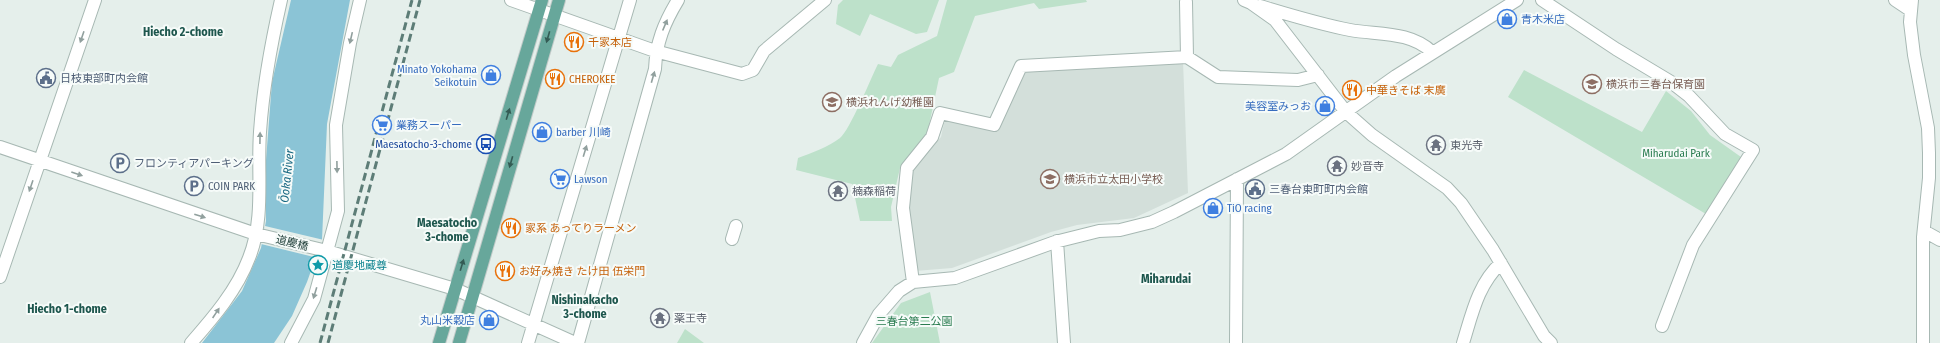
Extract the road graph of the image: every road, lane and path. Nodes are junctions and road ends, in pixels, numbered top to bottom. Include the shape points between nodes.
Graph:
1 (95, 0) edge
2 (281, 0) edge
3 (360, 0) edge
4 (511, 0) edge
5 (559, 0) edge
6 (630, 0) edge
7 (678, 0) edge
8 (826, 0) edge
9 (1517, 0) edge
10 (1542, 0) edge
11 (1895, 0) edge
12 (1248, 1) edge
13 (1186, 2) dead end
14 (541, 5) edge
15 (1911, 5) edge
16 (554, 15) junction
17 (619, 38) junction
18 (656, 51) junction
19 (1432, 52) junction
20 (1187, 57) junction
21 (1318, 75) junction
22 (1346, 112) junction
23 (0, 147) edge
24 (40, 161) junction
25 (1237, 179) junction
26 (736, 226) dead end
27 (1924, 231) junction
28 (259, 234) junction
29 (732, 239) dead end
30 (1940, 240) edge
31 (1057, 241) junction
32 (325, 250) junction
33 (1501, 263) junction
34 (0, 277) edge
35 (913, 282) junction
36 (455, 289) junction
37 (473, 298) junction
38 (533, 325) junction
39 (1662, 326) dead end
40 (191, 343) edge
41 (291, 343) edge
42 (439, 343) edge
43 (459, 343) edge
44 (528, 343) edge
45 (576, 343) edge
46 (863, 343) edge
47 (1064, 343) edge
48 (1236, 343) edge
49 (1463, 343) edge
50 (1551, 343) edge
51 (1923, 343) edge

1 -> 24 street
28 -> 2 street via 263,97
3 -> 32 street via 336,125 338,211
4 - 14 street
5 - 16 main road
6 - 17 street
18 -> 7 street via 669,14
8 - 18 street via 768,47 753,70 742,74
9 - 19 street
10 - 39 street via 1671,82 1690,96 1725,134 1753,150 1693,245
11 - 15 street
12 - 19 street via 1299,18 1351,30 1399,36 1422,43
12 - 21 street via 1275,20
13 - 20 street
14 - 16 street
36 -> 14 main road
15 - 27 street via 1914,55 1928,128 1930,153
16 - 17 street
16 -> 37 main road
17 - 18 street
38 -> 17 street
45 -> 18 street via 655,69
19 - 22 street
20 - 21 street via 1218,77 1298,80
20 - 35 street via 1021,66 994,125 940,113 932,137 907,168 903,208
21 - 22 street
22 - 25 street via 1286,154
22 - 33 street via 1372,135 1447,188 1461,203
23 - 24 street, 道慶橋
24 -> 28 street, 道慶橋
24 -> 34 street
25 - 31 street via 1152,222
25 - 48 street
26 - 29 street
27 - 30 street
27 - 51 street
28 - 32 street, 道慶橋
40 -> 28 street via 212,319 234,287
31 - 35 street via 954,278
31 - 47 street
32 - 36 street, 道慶橋
32 -> 41 street via 314,299
33 - 49 street via 1482,287
33 - 50 street via 1544,336
35 - 46 street via 899,292 879,314
36 - 37 street, 道慶橋
36 - 42 main road
37 - 38 street, 道慶橋
37 - 43 main road
38 - 44 street
38 - 45 street, 道慶橋

